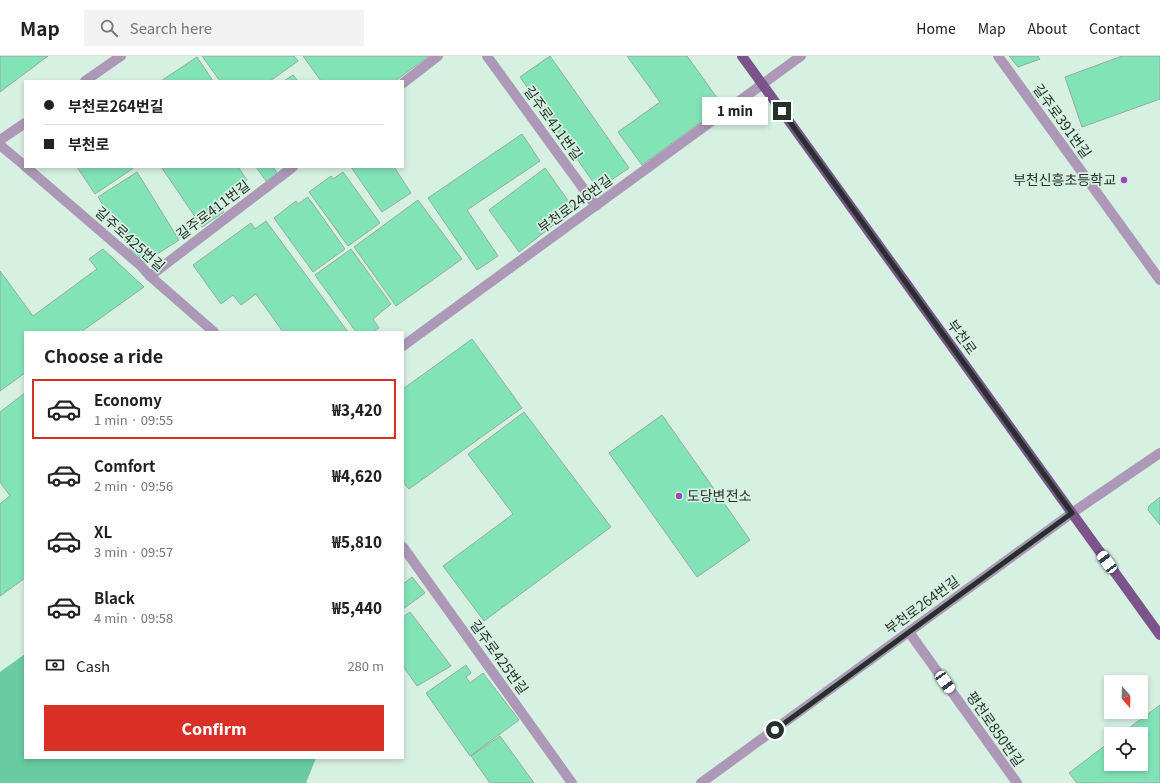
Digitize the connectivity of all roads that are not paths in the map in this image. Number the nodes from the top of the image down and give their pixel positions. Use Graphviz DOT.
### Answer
graph roads {
  1 [pos="120,56"];
  2 [pos="438,56"];
  3 [pos="487,56"];
  4 [pos="742,56"];
  5 [pos="801,56"];
  6 [pos="998,56"];
  7 [pos="86,80"];
  8 [pos="404,82"];
  9 [pos="763,85"];
  10 [pos="24,124"];
  11 [pos="0,140"];
  12 [pos="0,145"];
  13 [pos="24,165"];
  14 [pos="27,168"];
  15 [pos="292,168"];
  16 [pos="596,206"];
  17 [pos="150,276"];
  18 [pos="1160,280"];
  19 [pos="213,331"];
  20 [pos="404,345"];
  21 [pos="1160,453"];
  22 [pos="1072,513"];
  23 [pos="404,548"];
  24 [pos="909,632"];
  25 [pos="1160,635"];
  26 [pos="572,783"];
  27 [pos="702,783"];
  28 [pos="1017,783"];
  1 -- 7 [label="street"];
  2 -- 8 [label="street"];
  3 -- 16 [label="street, 길주로411번길"];
  4 -- 9 [label="main road, 부천로"];
  5 -- 9 [label="street, 부천로246번길"];
  6 -- 18 [label="street, 길주로391번길"];
  9 -- 16 [label="street, 부천로246번길"];
  9 -- 22 [label="main road, 부천로"];
  10 -- 11 [label="street"];
  12 -- 13 [label="street, 길주로425번길"];
  14 -- 17 [label="street, 길주로425번길"];
  15 -- 17 [label="street, 길주로411번길"];
  16 -- 20 [label="street, 부천로246번길"];
  17 -- 19 [label="street, 길주로425번길"];
  21 -- 22 [label="street, 부천로264번길"];
  22 -- 24 [label="street, 부천로264번길"];
  22 -- 25 [label="main road, 부천로"];
  23 -- 26 [label="street, 길주로425번길"];
  24 -- 27 [label="street, 부천로264번길"];
  24 -- 28 [label="street, 평천로850번길"];
}
